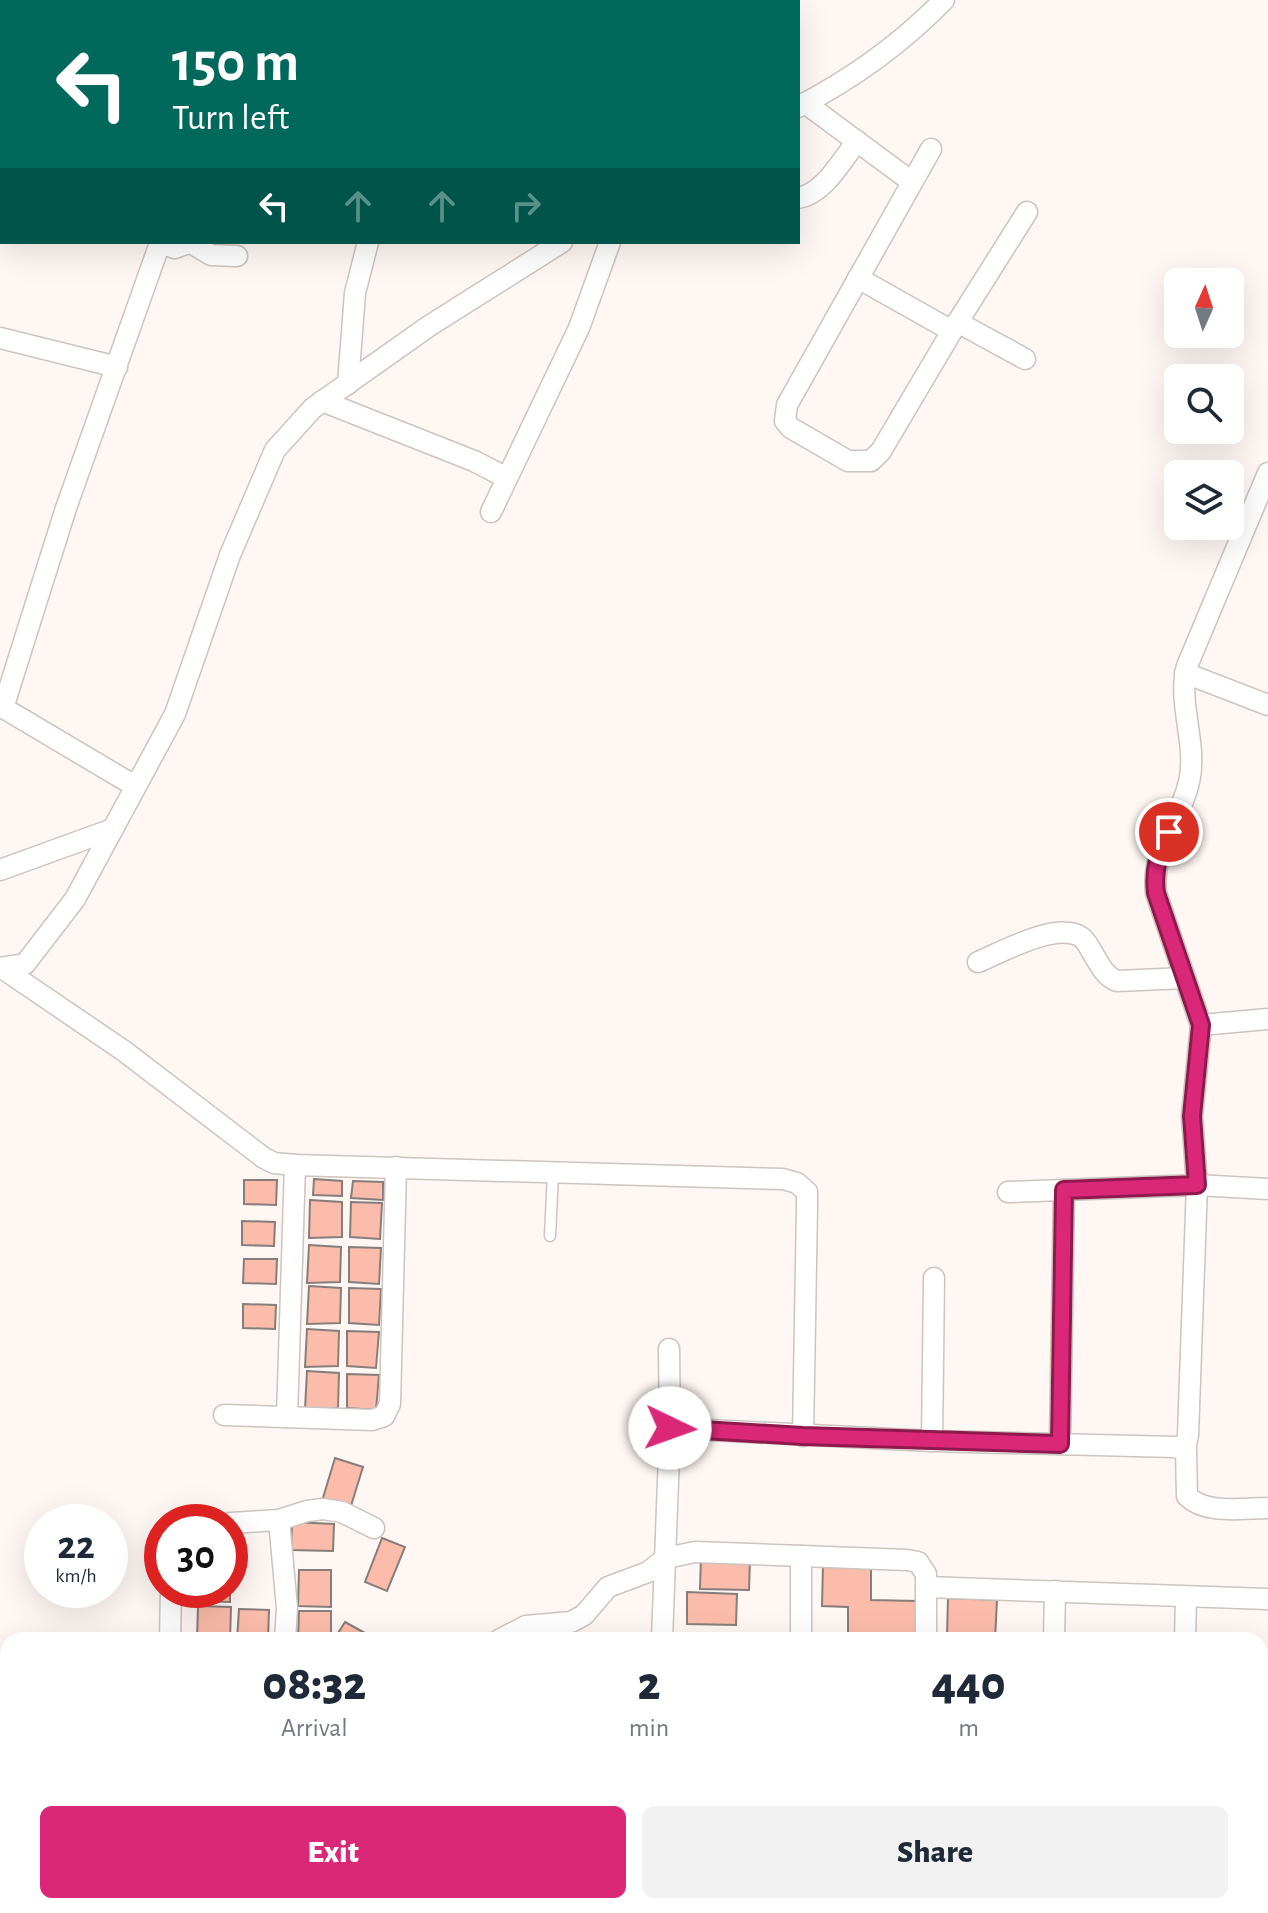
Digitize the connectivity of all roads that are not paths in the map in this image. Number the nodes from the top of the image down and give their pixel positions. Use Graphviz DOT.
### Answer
graph roads {
  1 [pos="944,0"];
  2 [pos="801,105"];
  3 [pos="857,141"];
  4 [pos="931,149"];
  5 [pos="912,182"];
  6 [pos="800,198"];
  7 [pos="1027,212"];
  8 [pos="158,244"];
  9 [pos="164,244"];
  10 [pos="186,244"];
  11 [pos="194,244"];
  12 [pos="367,244"];
  13 [pos="559,244"];
  14 [pos="609,244"];
  15 [pos="237,256"];
  16 [pos="858,278"];
  17 [pos="955,327"];
  18 [pos="0,338"];
  19 [pos="1025,359"];
  20 [pos="117,367"];
  21 [pos="348,384"];
  22 [pos="322,401"];
  23 [pos="1268,473"];
  24 [pos="507,478"];
  25 [pos="491,512"];
  26 [pos="1185,673"];
  27 [pos="1268,705"];
  28 [pos="2,707"];
  29 [pos="135,786"];
  30 [pos="113,829"];
  31 [pos="0,870"];
  32 [pos="978,962"];
  33 [pos="1,968"];
  34 [pos="1185,978"];
  35 [pos="1268,1019"];
  36 [pos="1201,1025"];
  37 [pos="295,1165"];
  38 [pos="396,1167"];
  39 [pos="553,1173"];
  40 [pos="1197,1185"];
  41 [pos="1268,1189"];
  42 [pos="1064,1190"];
  43 [pos="1008,1192"];
  44 [pos="550,1236"];
  45 [pos="934,1278"];
  46 [pos="669,1349"];
  47 [pos="224,1415"];
  48 [pos="287,1417"];
  49 [pos="670,1428"];
  50 [pos="803,1436"];
  51 [pos="932,1441"];
  52 [pos="1060,1444"];
  53 [pos="1185,1450"];
  54 [pos="1268,1508"];
  55 [pos="279,1520"];
  56 [pos="248,1522"];
  57 [pos="374,1528"];
  58 [pos="801,1556"];
  59 [pos="666,1558"];
  60 [pos="926,1587"];
  61 [pos="1055,1591"];
  62 [pos="1186,1598"];
  63 [pos="1268,1599"];
  64 [pos="171,1608"];
  65 [pos="170,1632"];
  66 [pos="286,1632"];
  67 [pos="514,1632"];
  68 [pos="662,1632"];
  69 [pos="801,1632"];
  70 [pos="926,1632"];
  71 [pos="1054,1632"];
  72 [pos="1185,1632"];
  1 -- 2 [label="street"];
  2 -- 3 [label="street"];
  3 -- 5 [label="street"];
  3 -- 6 [label="street"];
  4 -- 5 [label="street"];
  5 -- 16 [label="street"];
  7 -- 17 [label="street"];
  8 -- 20 [label="street"];
  9 -- 10 [label="street"];
  11 -- 15 [label="street"];
  12 -- 21 [label="street"];
  13 -- 21 [label="street"];
  14 -- 24 [label="street"];
  16 -- 17 [label="street"];
  16 -- 17 [label="street"];
  17 -- 19 [label="street"];
  18 -- 20 [label="street"];
  20 -- 28 [label="street"];
  21 -- 22 [label="street"];
  22 -- 24 [label="street"];
  22 -- 29 [label="street"];
  23 -- 26 [label="street"];
  24 -- 25 [label="street"];
  26 -- 27 [label="street"];
  26 -- 34 [label="street"];
  28 -- 29 [label="street"];
  29 -- 30 [label="street"];
  30 -- 31 [label="street"];
  30 -- 33 [label="street"];
  32 -- 34 [label="street"];
  33 -- 37 [label="street"];
  34 -- 36 [label="street"];
  35 -- 36 [label="street"];
  36 -- 40 [label="street"];
  37 -- 38 [label="street"];
  37 -- 48 [label="street"];
  38 -- 39 [label="street"];
  38 -- 48 [label="street"];
  39 -- 44 [label="lane"];
  39 -- 50 [label="street"];
  40 -- 41 [label="street"];
  40 -- 42 [label="street"];
  40 -- 53 [label="street"];
  42 -- 43 [label="street"];
  42 -- 52 [label="street"];
  45 -- 51 [label="street"];
  46 -- 49 [label="street"];
  47 -- 48 [label="street"];
  49 -- 50 [label="street"];
  49 -- 59 [label="street"];
  50 -- 51 [label="street"];
  51 -- 52 [label="street"];
  52 -- 53 [label="street"];
  53 -- 54 [label="street"];
  55 -- 56 [label="street"];
  55 -- 57 [label="street"];
  55 -- 66 [label="street"];
  58 -- 59 [label="street"];
  58 -- 60 [label="street"];
  58 -- 69 [label="street"];
  59 -- 67 [label="street"];
  59 -- 68 [label="street"];
  60 -- 61 [label="street"];
  60 -- 70 [label="street"];
  61 -- 62 [label="street"];
  61 -- 71 [label="street"];
  62 -- 63 [label="street"];
  62 -- 72 [label="street"];
  64 -- 65 [label="street"];
}
